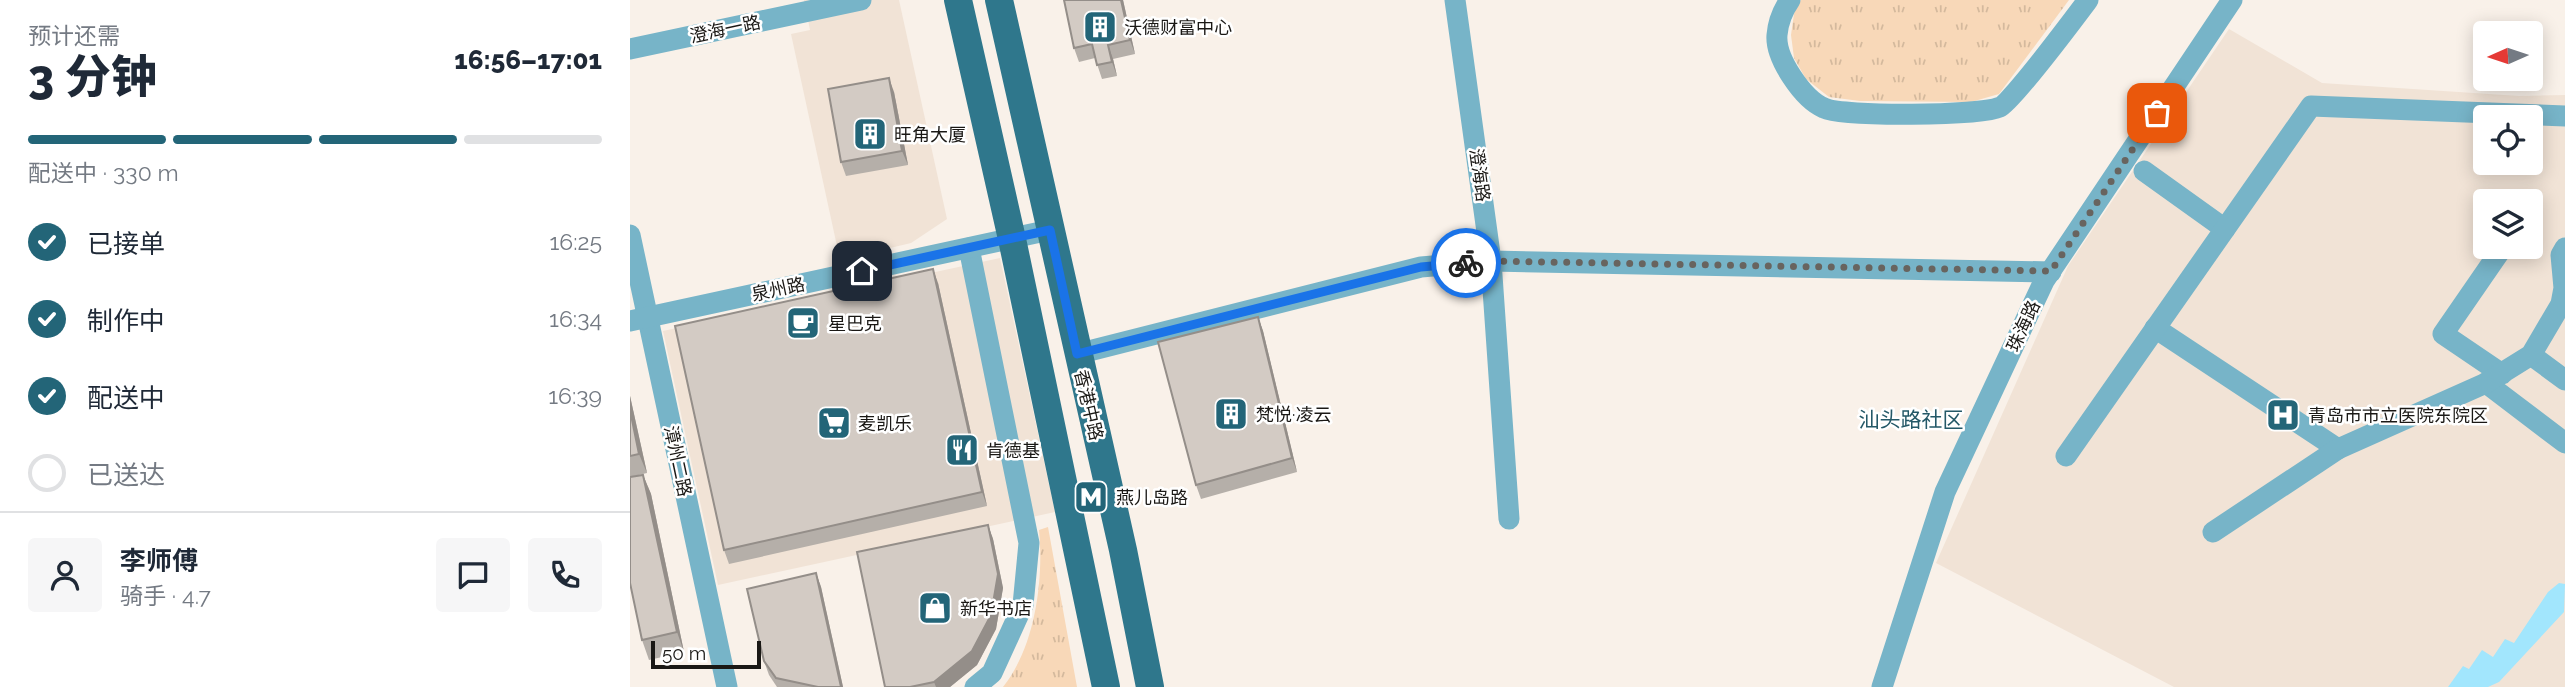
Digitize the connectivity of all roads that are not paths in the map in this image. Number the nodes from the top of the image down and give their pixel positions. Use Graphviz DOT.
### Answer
graph roads {
  1 [pos="861,0"];
  2 [pos="958,0"];
  3 [pos="999,0"];
  4 [pos="1455,0"];
  5 [pos="1790,0"];
  6 [pos="2088,0"];
  7 [pos="2232,0"];
  8 [pos="630,50"];
  9 [pos="2565,116"];
  10 [pos="2144,172"];
  11 [pos="2225,229"];
  12 [pos="1050,230"];
  13 [pos="630,235"];
  14 [pos="1012,239"];
  15 [pos="969,248"];
  16 [pos="2565,248"];
  17 [pos="2495,259"];
  18 [pos="1491,261"];
  19 [pos="2051,271"];
  20 [pos="639,319"];
  21 [pos="2155,328"];
  22 [pos="1077,354"];
  23 [pos="2531,355"];
  24 [pos="2494,379"];
  25 [pos="2565,380"];
  26 [pos="2565,443"];
  27 [pos="2339,449"];
  28 [pos="2066,456"];
  29 [pos="1509,519"];
  30 [pos="2213,532"];
  31 [pos="727,687"];
  32 [pos="975,687"];
  33 [pos="1106,687"];
  34 [pos="1150,687"];
  35 [pos="1882,687"];
  1 -- 8 [label="street, 澄海一路"];
  2 -- 14 [label="main road"];
  3 -- 12 [label="main road, 香港中路"];
  4 -- 18 [label="street, 澄海路"];
  5 -- 6 [label="street"];
  7 -- 19 [label="street, 珠海路"];
  9 -- 11 [label="street"];
  10 -- 11 [label="street"];
  11 -- 21 [label="street"];
  12 -- 14 [label="street, 泉州路"];
  12 -- 22 [label="main road, 香港中路"];
  13 -- 20 [label="street, 漳州二路"];
  14 -- 15 [label="street, 泉州路"];
  14 -- 33 [label="main road"];
  15 -- 20 [label="street, 泉州路"];
  15 -- 32 [label="street"];
  16 -- 23 [label="street"];
  17 -- 24 [label="street"];
  18 -- 19 [label="street"];
  18 -- 22 [label="street"];
  18 -- 29 [label="street, 澄海路"];
  19 -- 35 [label="street, 珠海路"];
  20 -- 31 [label="street, 漳州二路"];
  21 -- 27 [label="street"];
  21 -- 28 [label="street"];
  22 -- 34 [label="main road, 香港中路"];
  23 -- 24 [label="street"];
  23 -- 25 [label="street"];
  24 -- 26 [label="street"];
  24 -- 27 [label="street"];
  27 -- 30 [label="street"];
}
